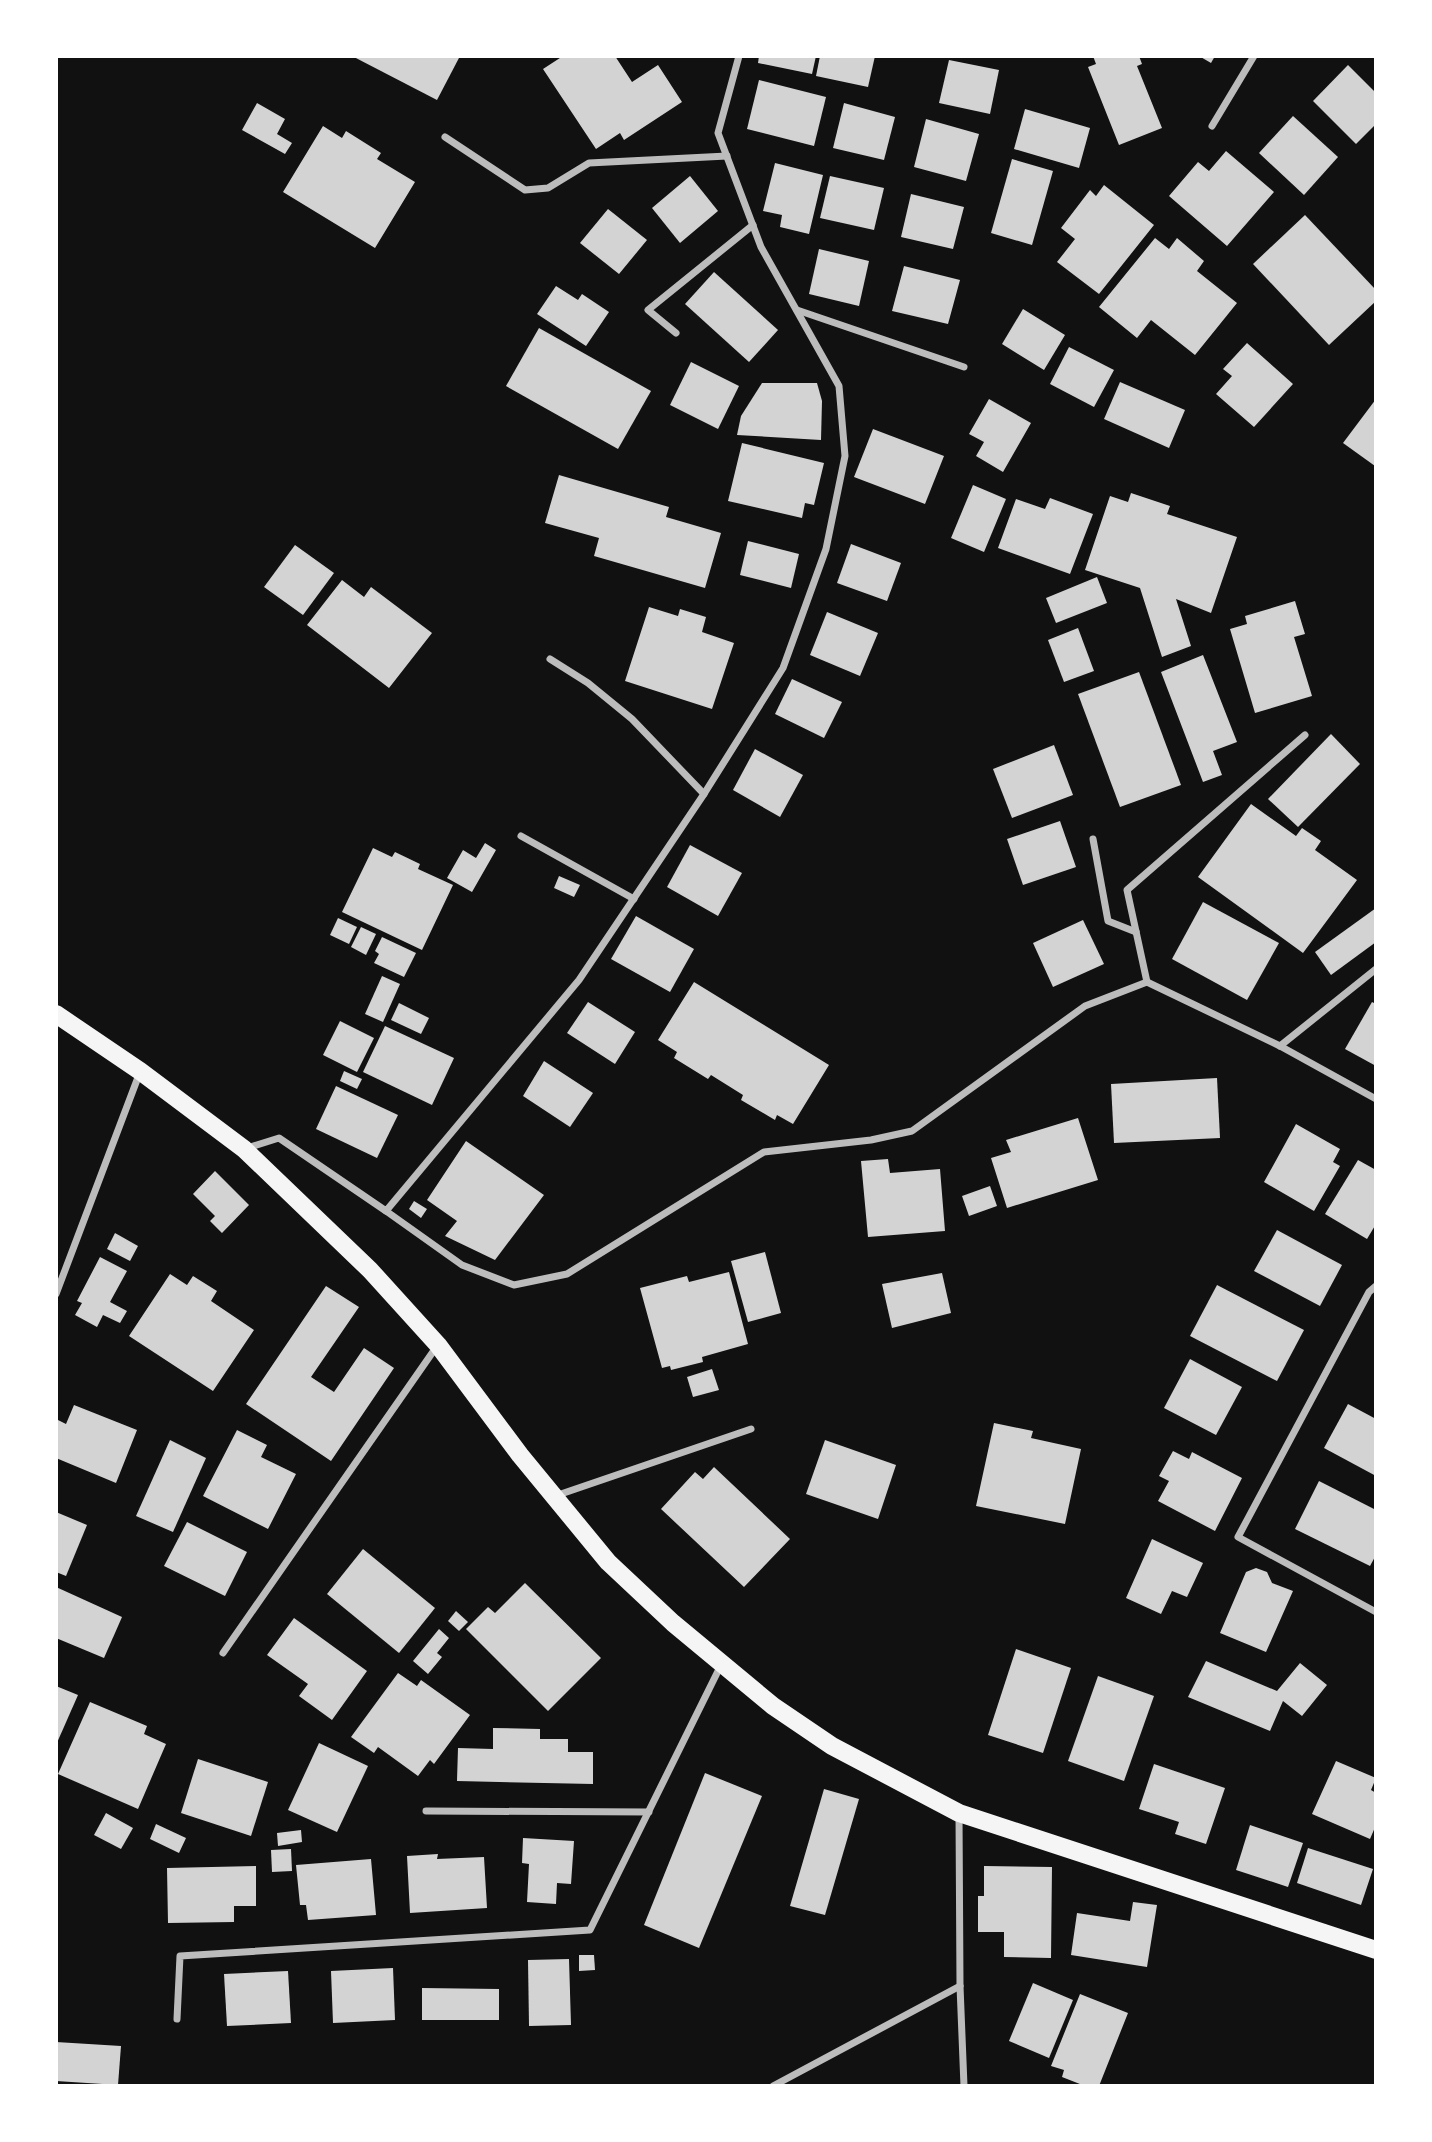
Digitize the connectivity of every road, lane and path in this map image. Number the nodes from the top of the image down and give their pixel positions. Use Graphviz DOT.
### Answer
graph roads {
  1 [pos="739,56"];
  2 [pos="1254,56"];
  3 [pos="1212,126"];
  4 [pos="444,137"];
  5 [pos="727,156"];
  6 [pos="753,225"];
  7 [pos="797,310"];
  8 [pos="676,333"];
  9 [pos="964,367"];
  10 [pos="550,659"];
  11 [pos="1305,735"];
  12 [pos="704,794"];
  13 [pos="521,836"];
  14 [pos="1093,839"];
  15 [pos="634,899"];
  16 [pos="1136,932"];
  17 [pos="1376,969"];
  18 [pos="1147,982"];
  19 [pos="56,1014"];
  20 [pos="1280,1046"];
  21 [pos="140,1072"];
  22 [pos="1376,1099"];
  23 [pos="244,1149"];
  24 [pos="386,1211"];
  25 [pos="1376,1286"];
  26 [pos="56,1294"];
  27 [pos="438,1345"];
  28 [pos="751,1429"];
  29 [pos="554,1497"];
  30 [pos="1376,1612"];
  31 [pos="223,1653"];
  32 [pos="721,1664"];
  33 [pos="426,1811"];
  34 [pos="649,1812"];
  35 [pos="959,1813"];
  36 [pos="1376,1950"];
  37 [pos="960,1986"];
  38 [pos="177,2019"];
  39 [pos="773,2086"];
  40 [pos="964,2086"];
  1 -- 5 [label="street"];
  2 -- 3 [label="street"];
  4 -- 5 [label="street"];
  5 -- 6 [label="street"];
  6 -- 7 [label="street"];
  6 -- 8 [label="street"];
  7 -- 9 [label="street"];
  7 -- 12 [label="street"];
  10 -- 12 [label="street"];
  11 -- 16 [label="street"];
  12 -- 15 [label="street"];
  13 -- 15 [label="street"];
  14 -- 16 [label="street"];
  15 -- 24 [label="street"];
  16 -- 18 [label="street"];
  17 -- 20 [label="street"];
  18 -- 20 [label="street"];
  18 -- 24 [label="street"];
  19 -- 21 [label="main road"];
  20 -- 22 [label="street"];
  21 -- 23 [label="main road"];
  21 -- 26 [label="street"];
  23 -- 24 [label="street"];
  23 -- 27 [label="main road"];
  25 -- 30 [label="street"];
  27 -- 29 [label="main road"];
  27 -- 31 [label="street"];
  28 -- 29 [label="street"];
  29 -- 32 [label="main road"];
  32 -- 34 [label="street"];
  32 -- 35 [label="main road"];
  33 -- 34 [label="street"];
  34 -- 38 [label="street"];
  35 -- 36 [label="main road"];
  35 -- 37 [label="street"];
  37 -- 39 [label="street"];
  37 -- 40 [label="street"];
}
